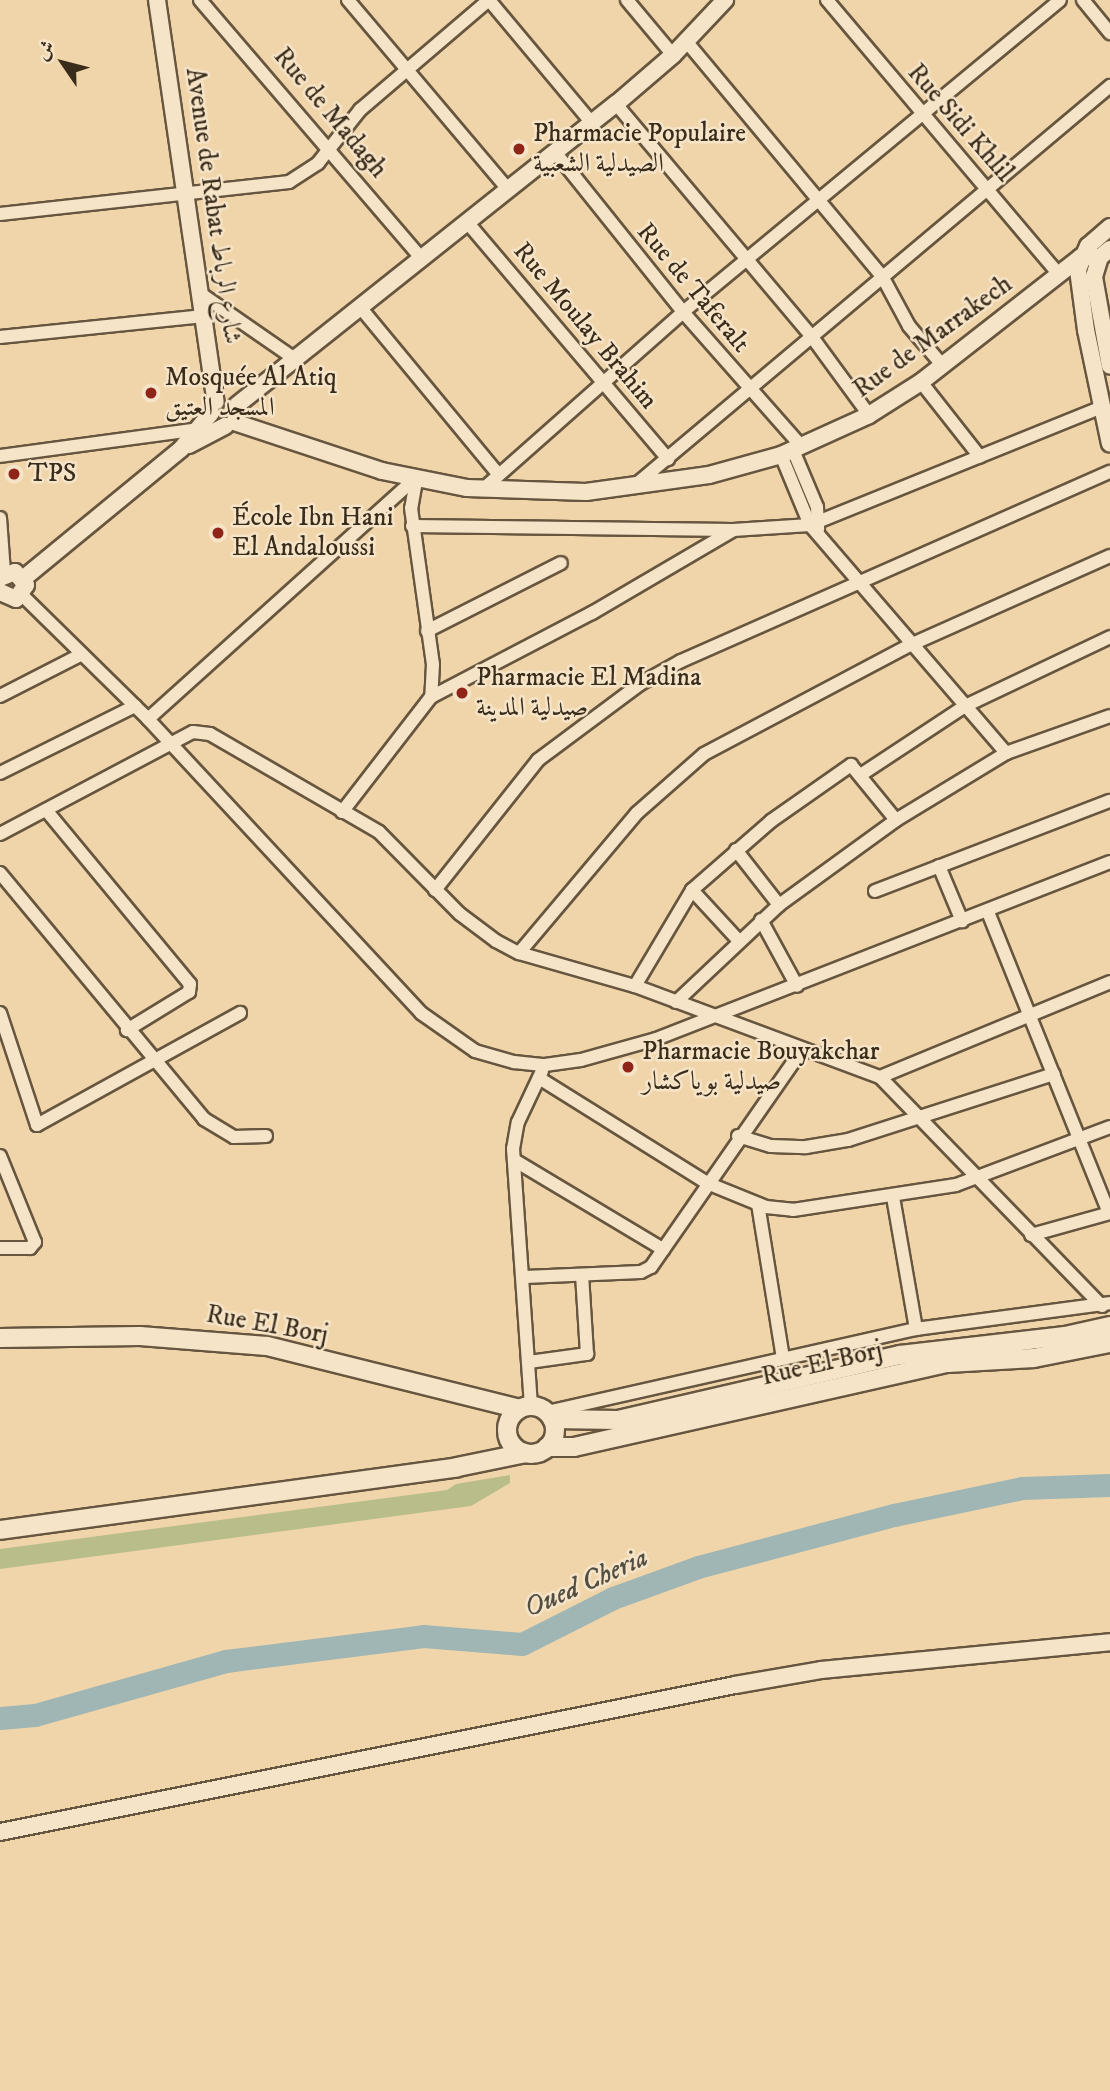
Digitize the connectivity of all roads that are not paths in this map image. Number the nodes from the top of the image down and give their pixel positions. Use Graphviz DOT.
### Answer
graph roads {
  1 [pos="157,0"];
  2 [pos="165,0"];
  3 [pos="200,0"];
  4 [pos="348,0"];
  5 [pos="489,0"];
  6 [pos="627,0"];
  7 [pos="725,0"];
  8 [pos="827,0"];
  9 [pos="1060,0"];
  10 [pos="1083,0"];
  11 [pos="162,17"];
  12 [pos="1110,33"];
  13 [pos="686,41"];
  14 [pos="673,55"];
  15 [pos="407,69"];
  16 [pos="1110,86"];
  17 [pos="616,104"];
  18 [pos="921,116"];
  19 [pos="592,123"];
  20 [pos="329,148"];
  21 [pos="555,152"];
  22 [pos="508,190"];
  23 [pos="989,191"];
  24 [pos="187,193"];
  25 [pos="819,202"];
  26 [pos="0,214"];
  27 [pos="467,222"];
  28 [pos="1110,226"];
  29 [pos="1105,253"];
  30 [pos="1081,257"];
  31 [pos="422,258"];
  32 [pos="749,262"];
  33 [pos="1059,275"];
  34 [pos="882,276"];
  35 [pos="201,294"];
  36 [pos="360,307"];
  37 [pos="683,312"];
  38 [pos="204,316"];
  39 [pos="0,337"];
  40 [pos="812,337"];
  41 [pos="295,359"];
  42 [pos="943,366"];
  43 [pos="1110,366"];
  44 [pos="921,382"];
  45 [pos="603,383"];
  46 [pos="749,390"];
  47 [pos="237,405"];
  48 [pos="214,408"];
  49 [pos="1100,408"];
  50 [pos="870,415"];
  51 [pos="229,424"];
  52 [pos="198,429"];
  53 [pos="1110,444"];
  54 [pos="181,449"];
  55 [pos="792,451"];
  56 [pos="0,456"];
  57 [pos="980,457"];
  58 [pos="668,459"];
  59 [pos="1110,472"];
  60 [pos="498,474"];
  61 [pos="414,480"];
  62 [pos="634,486"];
  63 [pos="482,490"];
  64 [pos="0,518"];
  65 [pos="412,526"];
  66 [pos="816,527"];
  67 [pos="733,530"];
  68 [pos="1110,556"];
  69 [pos="561,563"];
  70 [pos="2,576"];
  71 [pos="24,578"];
  72 [pos="858,582"];
  73 [pos="7,597"];
  74 [pos="427,631"];
  75 [pos="1110,637"];
  76 [pos="910,645"];
  77 [pos="82,654"];
  78 [pos="0,696"];
  79 [pos="430,696"];
  80 [pos="135,706"];
  81 [pos="965,706"];
  82 [pos="1110,716"];
  83 [pos="148,719"];
  84 [pos="169,744"];
  85 [pos="1006,753"];
  86 [pos="0,773"];
  87 [pos="862,774"];
  88 [pos="1110,800"];
  89 [pos="46,810"];
  90 [pos="342,812"];
  91 [pos="896,820"];
  92 [pos="0,834"];
  93 [pos="736,850"];
  94 [pos="1110,862"];
  95 [pos="939,866"];
  96 [pos="0,873"];
  97 [pos="435,890"];
  98 [pos="692,890"];
  99 [pos="875,891"];
  100 [pos="779,905"];
  101 [pos="988,912"];
  102 [pos="761,920"];
  103 [pos="962,921"];
  104 [pos="738,941"];
  105 [pos="519,953"];
  106 [pos="1110,982"];
  107 [pos="635,986"];
  108 [pos="797,986"];
  109 [pos="676,1002"];
  110 [pos="0,1013"];
  111 [pos="240,1013"];
  112 [pos="1030,1014"];
  113 [pos="717,1017"];
  114 [pos="127,1030"];
  115 [pos="801,1051"];
  116 [pos="153,1062"];
  117 [pos="545,1065"];
  118 [pos="1054,1074"];
  119 [pos="880,1077"];
  120 [pos="539,1078"];
  121 [pos="921,1119"];
  122 [pos="1110,1127"];
  123 [pos="266,1136"];
  124 [pos="738,1136"];
  125 [pos="1078,1139"];
  126 [pos="0,1156"];
  127 [pos="514,1160"];
  128 [pos="976,1178"];
  129 [pos="707,1183"];
  130 [pos="893,1197"];
  131 [pos="758,1204"];
  132 [pos="1109,1213"];
  133 [pos="1031,1235"];
  134 [pos="0,1248"];
  135 [pos="663,1249"];
  136 [pos="582,1275"];
  137 [pos="525,1278"];
  138 [pos="1106,1305"];
  139 [pos="1110,1326"];
  140 [pos="916,1329"];
  141 [pos="0,1338"];
  142 [pos="1110,1343"];
  143 [pos="783,1358"];
  144 [pos="529,1362"];
  145 [pos="537,1411"];
  146 [pos="547,1447"];
  147 [pos="525,1453"];
  148 [pos="0,1530"];
  149 [pos="1110,1642"];
  150 [pos="0,1832"];
  1 -- 11 [label="street, Avenue de Rabat شارع الرباط"];
  2 -- 11 [label="street, Avenue de Rabat شارع الرباط"];
  3 -- 20 [label="street, Rue de Madagh"];
  4 -- 15 [label="street"];
  5 -- 15 [label="street"];
  5 -- 19 [label="street"];
  6 -- 14 [label="street"];
  7 -- 13 [label="street"];
  8 -- 18 [label="street, Rue Sidi Khlil"];
  9 -- 18 [label="street"];
  10 -- 12 [label="street"];
  11 -- 24 [label="street, Avenue de Rabat شارع الرباط"];
  13 -- 14 [label="street"];
  13 -- 25 [label="street"];
  14 -- 17 [label="street"];
  15 -- 20 [label="street"];
  15 -- 22 [label="street"];
  16 -- 23 [label="street"];
  17 -- 19 [label="street"];
  17 -- 32 [label="street"];
  18 -- 23 [label="street, Rue Sidi Khlil"];
  18 -- 25 [label="street"];
  19 -- 21 [label="street"];
  20 -- 24 [label="street"];
  20 -- 31 [label="street, Rue de Madagh"];
  21 -- 22 [label="street"];
  21 -- 37 [label="street, Rue de Taferalt"];
  22 -- 27 [label="street"];
  23 -- 33 [label="street, Rue Sidi Khlil"];
  23 -- 34 [label="street"];
  24 -- 26 [label="street"];
  24 -- 35 [label="street, Avenue de Rabat شارع الرباط"];
  25 -- 32 [label="street"];
  25 -- 34 [label="street"];
  27 -- 31 [label="street"];
  27 -- 45 [label="street, Rue Moulay Brahim"];
  28 -- 30 [label="street, Rue de Marrakech"];
  29 -- 30 [label="street"];
  29 -- 43 [label="street"];
  30 -- 33 [label="street, Rue de Marrakech"];
  30 -- 49 [label="street"];
  31 -- 36 [label="street"];
  32 -- 37 [label="street"];
  32 -- 40 [label="street"];
  33 -- 42 [label="street, Rue de Marrakech"];
  34 -- 40 [label="street"];
  34 -- 42 [label="street"];
  35 -- 38 [label="street, Avenue de Rabat شارع الرباط"];
  35 -- 41 [label="street"];
  36 -- 41 [label="street"];
  36 -- 60 [label="street"];
  37 -- 45 [label="street"];
  37 -- 46 [label="street, Rue de Taferalt"];
  38 -- 39 [label="street"];
  38 -- 48 [label="street, Avenue de Rabat شارع الرباط"];
  40 -- 46 [label="street"];
  40 -- 50 [label="street"];
  41 -- 47 [label="street"];
  42 -- 44 [label="street, Rue de Marrakech"];
  44 -- 50 [label="street, Rue de Marrakech"];
  44 -- 57 [label="street"];
  45 -- 58 [label="street, Rue Moulay Brahim"];
  45 -- 60 [label="street"];
  46 -- 55 [label="street, Rue de Taferalt"];
  46 -- 58 [label="street"];
  47 -- 48 [label="street"];
  47 -- 51 [label="street"];
  48 -- 51 [label="street"];
  48 -- 52 [label="street"];
  49 -- 53 [label="street"];
  49 -- 57 [label="street"];
  50 -- 55 [label="street, Rue de Marrakech"];
  51 -- 54 [label="street"];
  51 -- 61 [label="street, Rue de Marrakech"];
  52 -- 54 [label="street"];
  52 -- 56 [label="street"];
  54 -- 71 [label="street"];
  55 -- 62 [label="street, Rue de Marrakech"];
  55 -- 66 [label="street"];
  57 -- 66 [label="street"];
  58 -- 62 [label="street"];
  59 -- 72 [label="street"];
  60 -- 63 [label="street"];
  61 -- 63 [label="street, Rue de Marrakech"];
  61 -- 65 [label="street"];
  61 -- 83 [label="street"];
  62 -- 63 [label="street, Rue de Marrakech"];
  64 -- 70 [label="street"];
  65 -- 67 [label="street"];
  65 -- 74 [label="street"];
  66 -- 67 [label="street"];
  66 -- 72 [label="street"];
  67 -- 79 [label="street"];
  68 -- 76 [label="street"];
  69 -- 74 [label="street"];
  70 -- 71 [label="street"];
  71 -- 73 [label="street"];
  72 -- 76 [label="street"];
  72 -- 97 [label="street"];
  73 -- 77 [label="street"];
  74 -- 79 [label="street"];
  75 -- 81 [label="street"];
  76 -- 81 [label="street"];
  76 -- 105 [label="street"];
  77 -- 78 [label="street"];
  77 -- 80 [label="street"];
  79 -- 90 [label="street"];
  80 -- 83 [label="street"];
  80 -- 86 [label="street"];
  81 -- 85 [label="street"];
  81 -- 87 [label="street"];
  82 -- 85 [label="street"];
  83 -- 84 [label="street"];
  84 -- 89 [label="street"];
  84 -- 90 [label="street"];
  84 -- 117 [label="street"];
  85 -- 91 [label="street"];
  87 -- 91 [label="street"];
  87 -- 93 [label="street"];
  88 -- 95 [label="street"];
  89 -- 92 [label="street"];
  89 -- 114 [label="street"];
  90 -- 97 [label="street"];
  91 -- 100 [label="street"];
  93 -- 98 [label="street"];
  93 -- 100 [label="street"];
  94 -- 101 [label="street"];
  95 -- 99 [label="street"];
  95 -- 103 [label="street"];
  96 -- 114 [label="street"];
  97 -- 105 [label="street"];
  98 -- 104 [label="street"];
  98 -- 107 [label="street"];
  100 -- 102 [label="street"];
  101 -- 103 [label="street"];
  101 -- 112 [label="street"];
  102 -- 104 [label="street"];
  102 -- 108 [label="street"];
  103 -- 108 [label="street"];
  104 -- 109 [label="street"];
  105 -- 107 [label="street"];
  106 -- 112 [label="street"];
  107 -- 109 [label="street"];
  108 -- 113 [label="street"];
  109 -- 113 [label="street"];
  110 -- 116 [label="street"];
  111 -- 116 [label="street"];
  112 -- 118 [label="street"];
  112 -- 119 [label="street"];
  113 -- 115 [label="street"];
  113 -- 117 [label="street"];
  114 -- 116 [label="street"];
  115 -- 119 [label="street"];
  115 -- 124 [label="street"];
  116 -- 123 [label="street"];
  117 -- 120 [label="street"];
  118 -- 121 [label="street"];
  118 -- 125 [label="street"];
  119 -- 121 [label="street"];
  120 -- 127 [label="street"];
  120 -- 129 [label="street"];
  121 -- 124 [label="street"];
  121 -- 128 [label="street"];
  122 -- 125 [label="street"];
  124 -- 129 [label="street"];
  125 -- 128 [label="street"];
  125 -- 132 [label="street"];
  126 -- 134 [label="street"];
  127 -- 135 [label="street"];
  127 -- 137 [label="street"];
  128 -- 130 [label="street"];
  128 -- 133 [label="street"];
  129 -- 131 [label="street"];
  129 -- 135 [label="street"];
  130 -- 131 [label="street"];
  130 -- 140 [label="street"];
  131 -- 143 [label="street"];
  132 -- 133 [label="street"];
  133 -- 138 [label="street"];
  135 -- 136 [label="street"];
  136 -- 137 [label="street"];
  136 -- 144 [label="street"];
  137 -- 144 [label="street"];
  138 -- 140 [label="street"];
  139 -- 145 [label="main road, Rue El Borj"];
  140 -- 143 [label="street"];
  141 -- 145 [label="main road, Rue El Borj"];
  142 -- 146 [label="main road, Rue El Borj"];
  143 -- 145 [label="street"];
  144 -- 145 [label="street"];
  145 -- 146 [label="main road"];
  145 -- 147 [label="main road"];
  146 -- 147 [label="main road"];
  147 -- 148 [label="main road"];
  149 -- 150 [label="street"];
}
